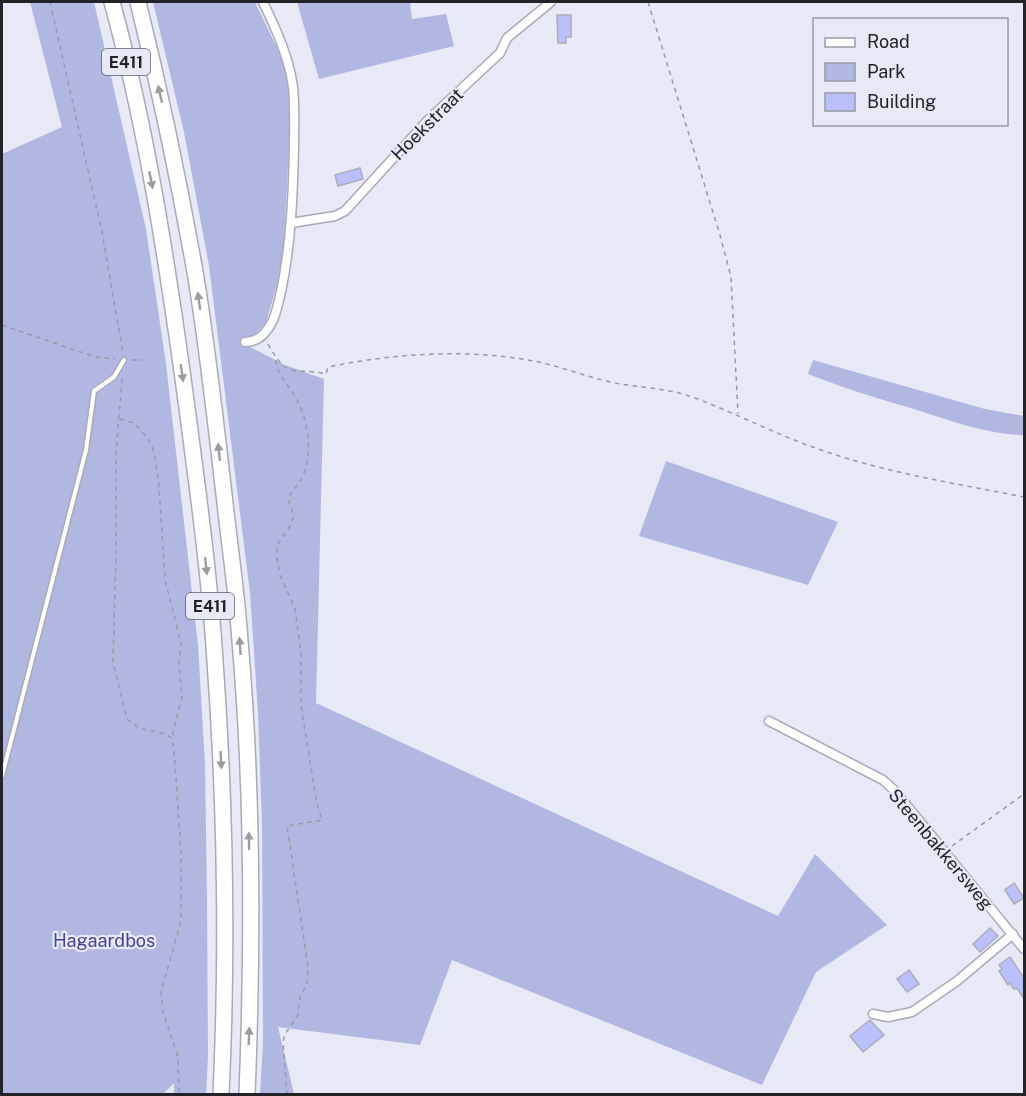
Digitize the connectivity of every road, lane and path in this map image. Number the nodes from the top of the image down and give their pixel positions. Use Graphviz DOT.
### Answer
graph roads {
  1 [pos="50,2"];
  2 [pos="112,2"];
  3 [pos="138,2"];
  4 [pos="263,2"];
  5 [pos="551,2"];
  6 [pos="648,2"];
  7 [pos="291,223"];
  8 [pos="2,325"];
  9 [pos="263,336"];
  10 [pos="244,342"];
  11 [pos="124,360"];
  12 [pos="143,360"];
  13 [pos="276,360"];
  14 [pos="738,416"];
  15 [pos="118,418"];
  16 [pos="1024,497"];
  17 [pos="769,721"];
  18 [pos="172,738"];
  19 [pos="2,776"];
  20 [pos="1024,794"];
  21 [pos="944,852"];
  22 [pos="1013,934"];
  23 [pos="1024,949"];
  24 [pos="873,1014"];
  25 [pos="179,1095"];
  26 [pos="221,1095"];
  27 [pos="247,1095"];
  28 [pos="287,1095"];
  1 -- 11 [label="path"];
  2 -- 26 [label="highway, E411, one-way"];
  27 -- 3 [label="highway, E411, one-way"];
  4 -- 7 [label="street"];
  5 -- 7 [label="street, Hoekstraat"];
  6 -- 14 [label="path"];
  7 -- 9 [label="street"];
  8 -- 11 [label="path"];
  9 -- 10 [label="street"];
  9 -- 13 [label="path"];
  11 -- 12 [label="path"];
  11 -- 15 [label="path"];
  11 -- 19 [label="lane"];
  13 -- 14 [label="path"];
  13 -- 28 [label="path"];
  14 -- 16 [label="path"];
  15 -- 18 [label="path"];
  15 -- 18 [label="path"];
  17 -- 21 [label="street, Steenbakkersweg"];
  18 -- 25 [label="path"];
  20 -- 21 [label="path"];
  21 -- 22 [label="street, Steenbakkersweg"];
  22 -- 23 [label="street, Steenbakkersweg"];
  22 -- 24 [label="street"];
}
